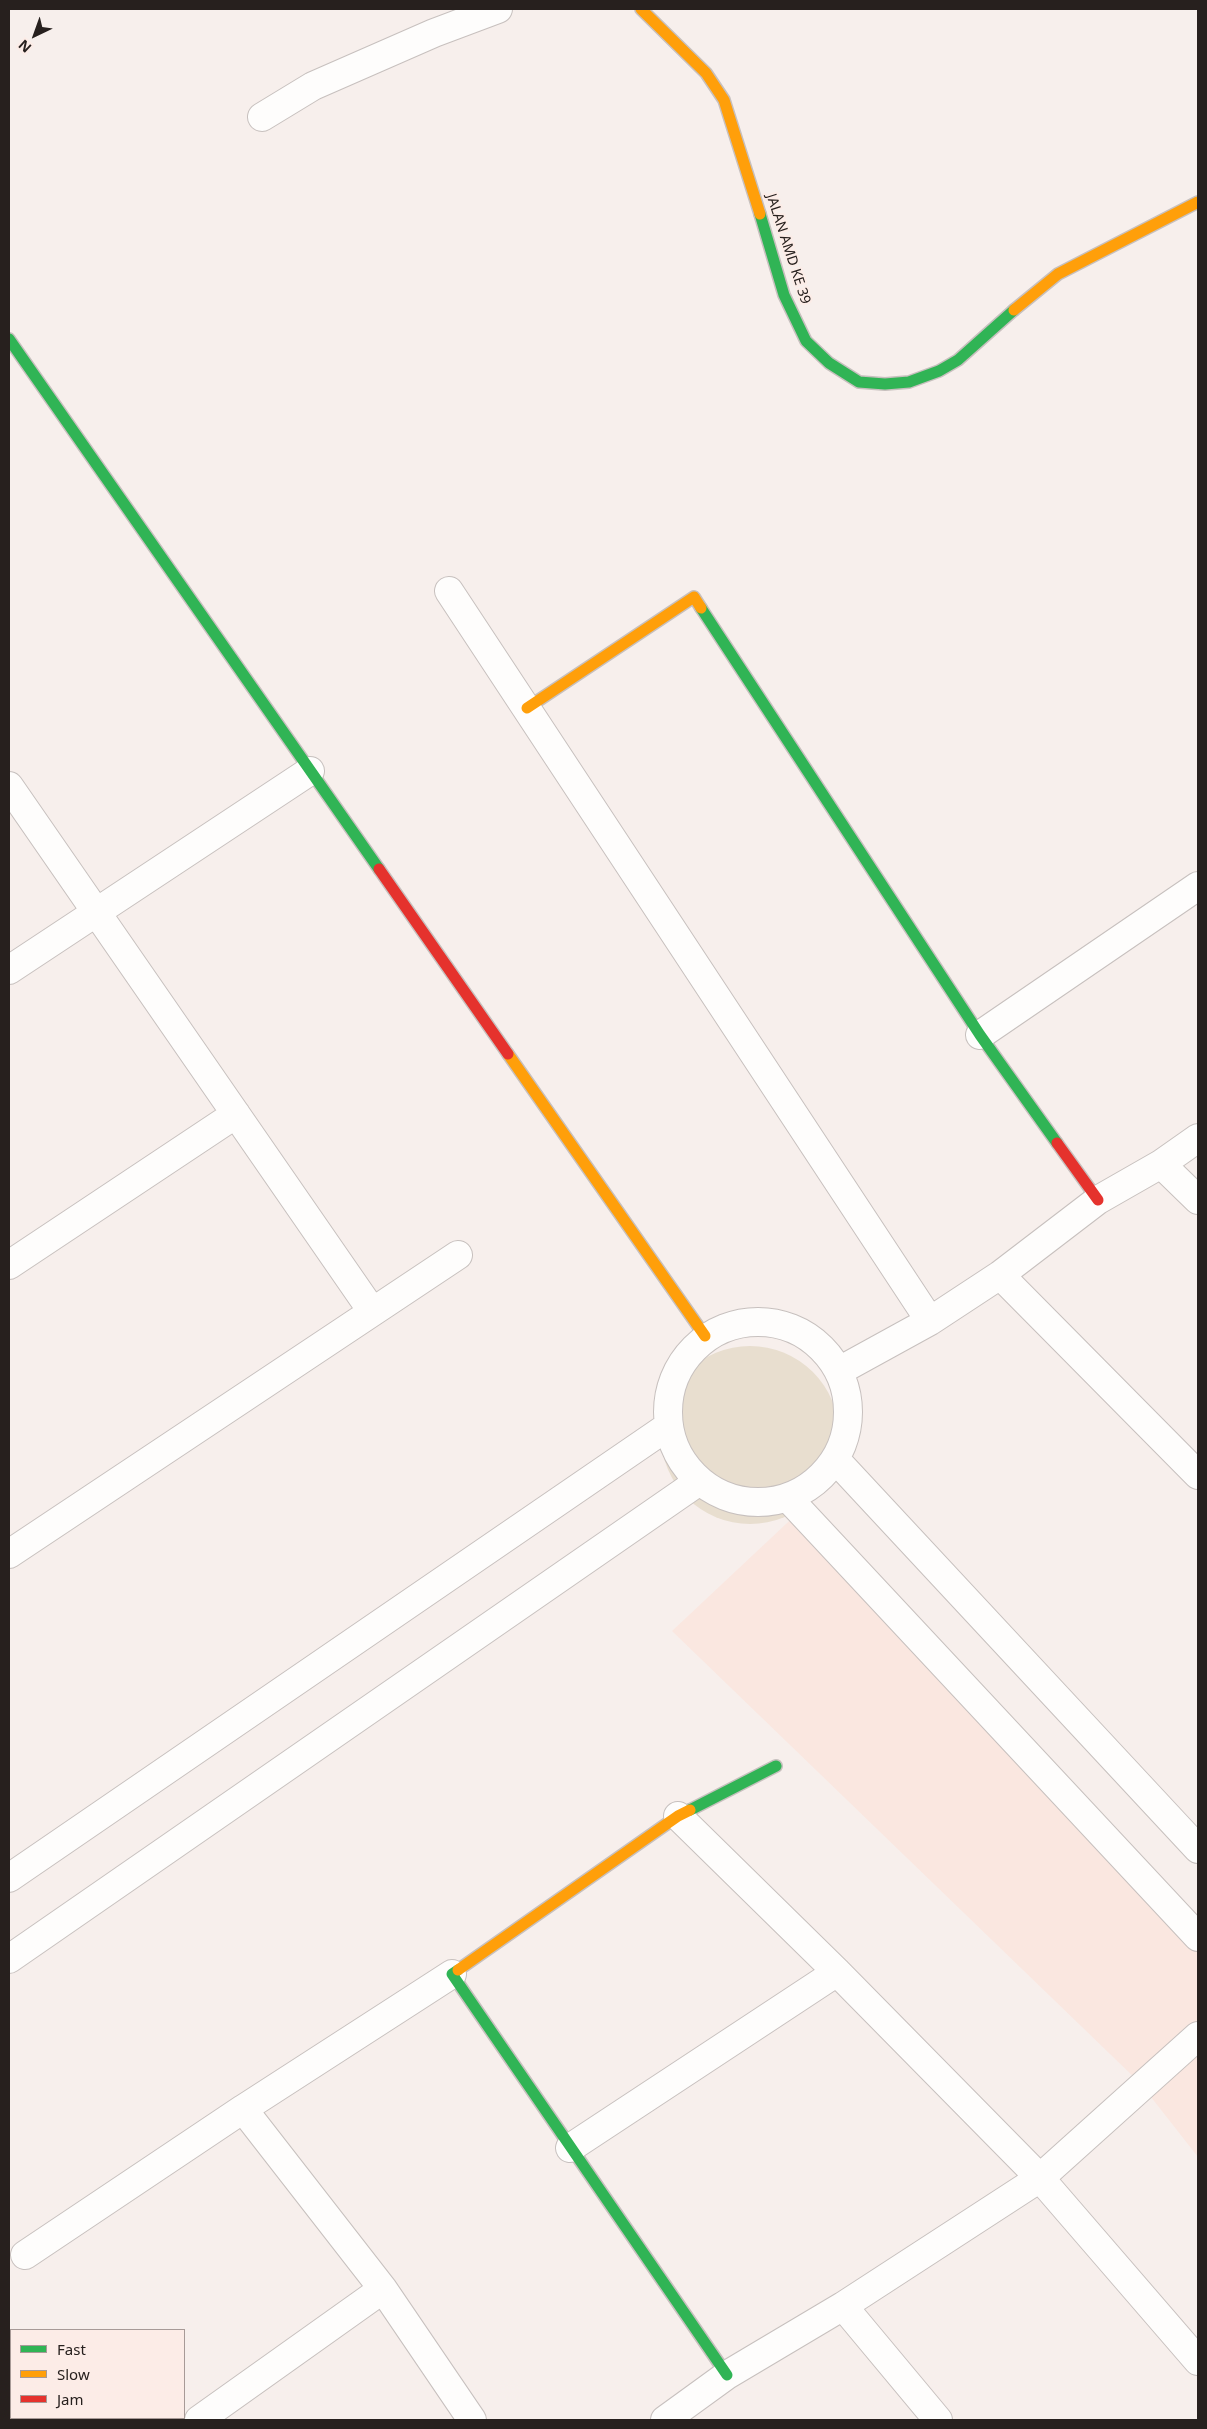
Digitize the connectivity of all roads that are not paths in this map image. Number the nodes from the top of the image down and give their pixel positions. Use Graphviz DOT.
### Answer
graph roads {
  1 [pos="498,9"];
  2 [pos="641,9"];
  3 [pos="262,117"];
  4 [pos="1198,202"];
  5 [pos="9,339"];
  6 [pos="449,591"];
  7 [pos="527,708"];
  8 [pos="310,771"];
  9 [pos="9,786"];
  10 [pos="1198,886"];
  11 [pos="96,913"];
  12 [pos="9,970"];
  13 [pos="980,1035"];
  14 [pos="236,1114"];
  15 [pos="1198,1138"];
  16 [pos="1161,1164"];
  17 [pos="1098,1200"];
  18 [pos="1198,1200"];
  19 [pos="458,1255"];
  20 [pos="9,1265"];
  21 [pos="1000,1275"];
  22 [pos="372,1311"];
  23 [pos="930,1321"];
  24 [pos="705,1336"];
  25 [pos="839,1371"];
  26 [pos="666,1427"];
  27 [pos="836,1460"];
  28 [pos="1198,1475"];
  29 [pos="698,1482"];
  30 [pos="789,1499"];
  31 [pos="9,1554"];
  32 [pos="776,1766"];
  33 [pos="678,1816"];
  34 [pos="1198,1849"];
  35 [pos="9,1878"];
  36 [pos="1198,1937"];
  37 [pos="9,1959"];
  38 [pos="837,1972"];
  39 [pos="452,1974"];
  40 [pos="1198,2036"];
  41 [pos="244,2109"];
  42 [pos="570,2148"];
  43 [pos="1040,2178"];
  44 [pos="25,2255"];
  45 [pos="383,2289"];
  46 [pos="843,2306"];
  47 [pos="1198,2361"];
  48 [pos="728,2374"];
  49 [pos="200,2420"];
  50 [pos="472,2420"];
  51 [pos="665,2420"];
  52 [pos="938,2420"];
  1 -- 3 [label="street"];
  2 -- 4 [label="street, JALAN AMD KE 39"];
  5 -- 8 [label="street"];
  6 -- 7 [label="street"];
  7 -- 13 [label="street"];
  7 -- 23 [label="street"];
  8 -- 11 [label="street"];
  8 -- 24 [label="street"];
  9 -- 11 [label="street"];
  10 -- 13 [label="street"];
  11 -- 12 [label="street"];
  11 -- 14 [label="street"];
  13 -- 17 [label="street"];
  14 -- 20 [label="street"];
  14 -- 22 [label="street"];
  15 -- 16 [label="street"];
  16 -- 17 [label="street"];
  16 -- 18 [label="street"];
  17 -- 21 [label="street"];
  19 -- 22 [label="street"];
  21 -- 23 [label="street"];
  21 -- 28 [label="street"];
  22 -- 31 [label="street"];
  23 -- 25 [label="street"];
  24 -- 25 [label="street"];
  24 -- 26 [label="street"];
  25 -- 27 [label="street"];
  26 -- 29 [label="street"];
  26 -- 35 [label="street"];
  27 -- 30 [label="street"];
  27 -- 34 [label="street"];
  29 -- 30 [label="street"];
  29 -- 37 [label="street"];
  30 -- 36 [label="street"];
  32 -- 33 [label="street"];
  33 -- 38 [label="street"];
  33 -- 39 [label="street"];
  38 -- 42 [label="street"];
  38 -- 43 [label="street"];
  39 -- 41 [label="street"];
  39 -- 42 [label="street"];
  40 -- 43 [label="street"];
  41 -- 44 [label="street"];
  41 -- 45 [label="street"];
  42 -- 48 [label="street"];
  43 -- 46 [label="street"];
  43 -- 47 [label="street"];
  45 -- 49 [label="street"];
  45 -- 50 [label="street"];
  46 -- 48 [label="street"];
  46 -- 52 [label="street"];
  48 -- 51 [label="street"];
}
